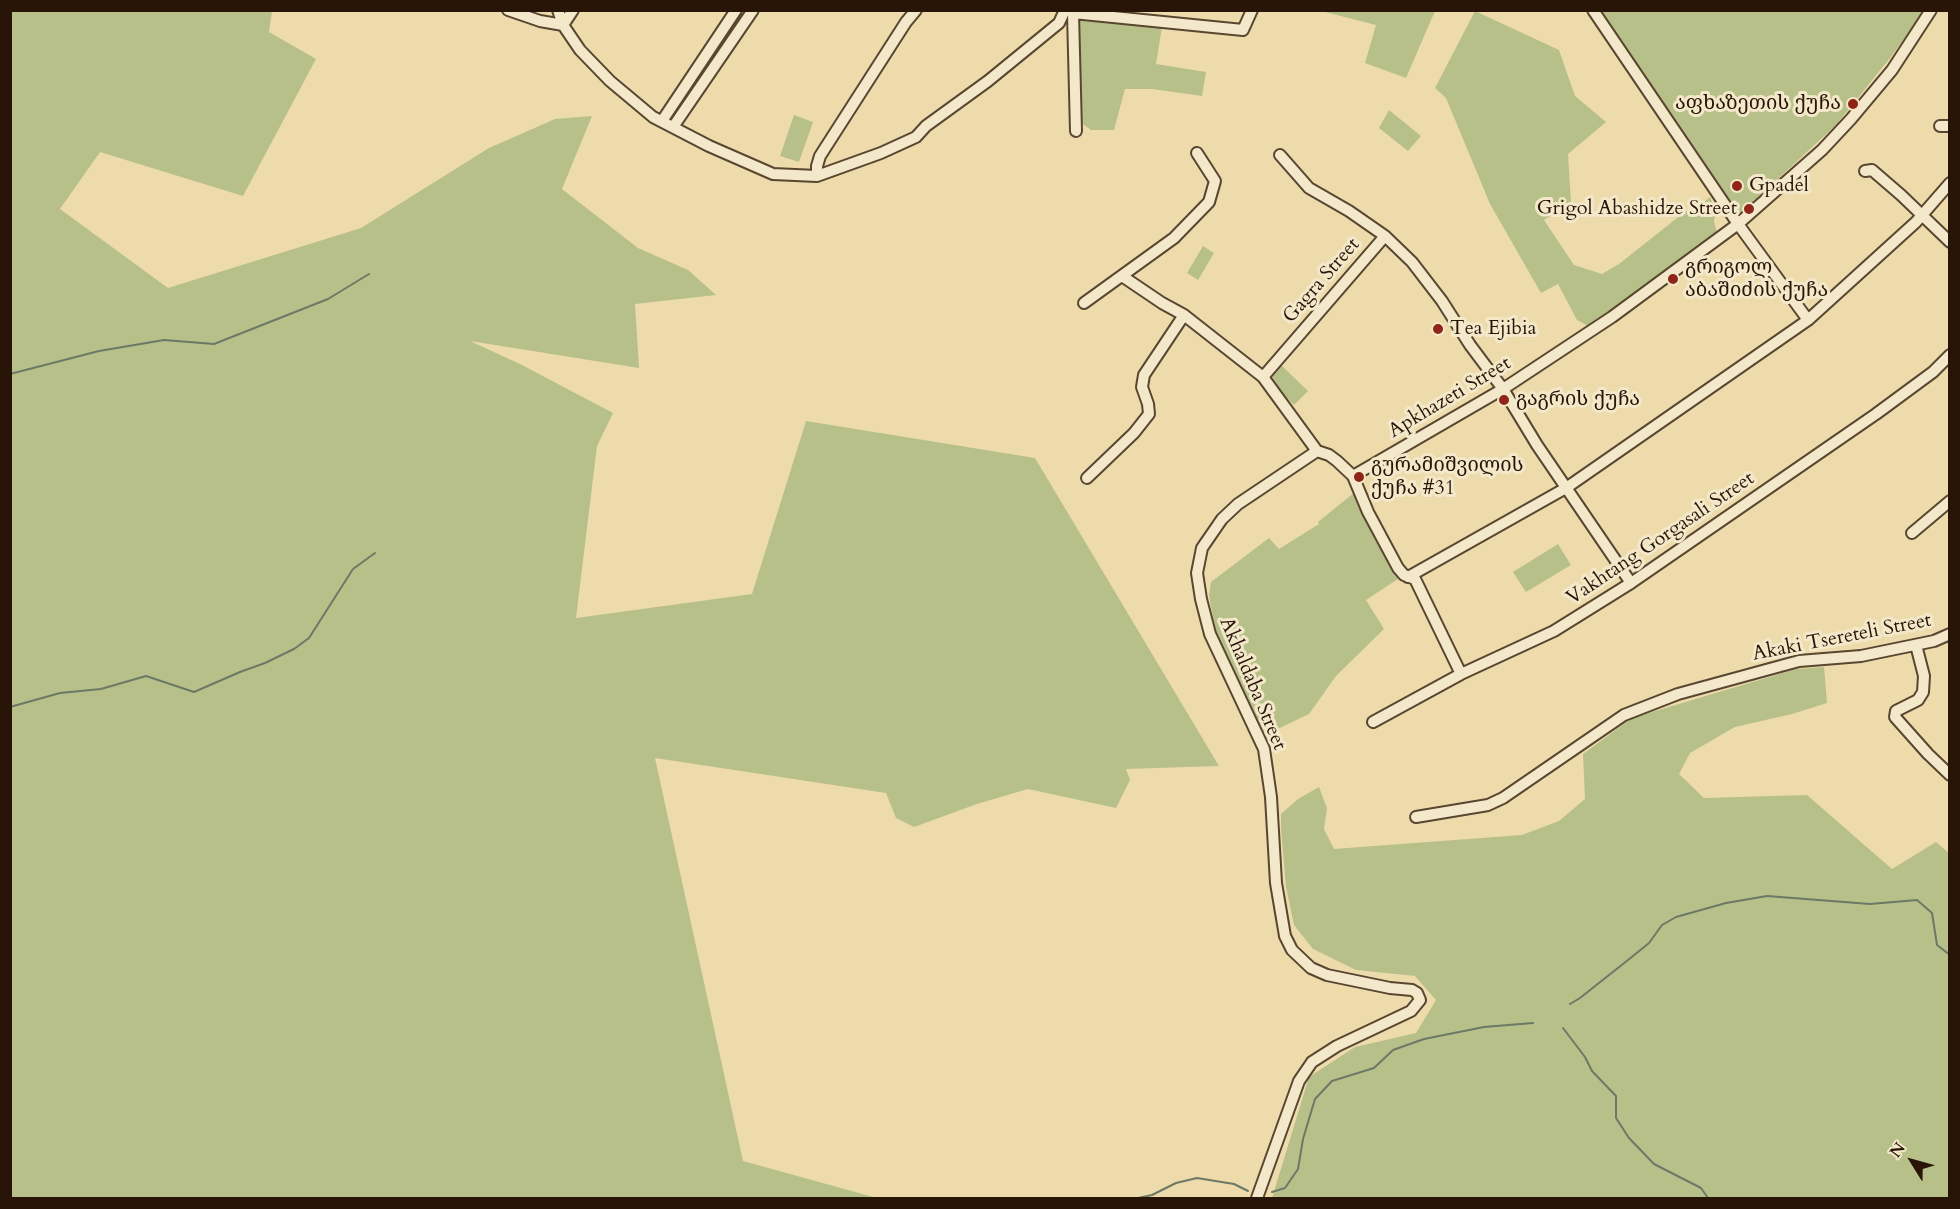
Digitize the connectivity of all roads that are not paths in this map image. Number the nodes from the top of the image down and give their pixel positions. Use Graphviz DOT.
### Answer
graph roads {
  1 [pos="508,10"];
  2 [pos="558,10"];
  3 [pos="573,10"];
  4 [pos="736,10"];
  5 [pos="753,10"];
  6 [pos="916,10"];
  7 [pos="1252,10"];
  8 [pos="1593,10"];
  9 [pos="1931,10"];
  10 [pos="1070,11"];
  11 [pos="728,22"];
  12 [pos="563,25"];
  13 [pos="740,30"];
  14 [pos="662,120"];
  15 [pos="673,127"];
  16 [pos="1076,131"];
  17 [pos="1197,153"];
  18 [pos="1280,155"];
  19 [pos="1865,171"];
  20 [pos="818,176"];
  21 [pos="1950,183"];
  22 [pos="1922,217"];
  23 [pos="1738,224"];
  24 [pos="1385,236"];
  25 [pos="1950,242"];
  26 [pos="1122,276"];
  27 [pos="1084,303"];
  28 [pos="1184,315"];
  29 [pos="1808,320"];
  30 [pos="1950,355"];
  31 [pos="1263,377"];
  32 [pos="1503,389"];
  33 [pos="1317,450"];
  34 [pos="1353,476"];
  35 [pos="1087,478"];
  36 [pos="1566,488"];
  37 [pos="1950,501"];
  38 [pos="1912,533"];
  39 [pos="1408,577"];
  40 [pos="1631,583"];
  41 [pos="1950,634"];
  42 [pos="1916,645"];
  43 [pos="1461,674"];
  44 [pos="1372,722"];
  45 [pos="1950,775"];
  46 [pos="1416,817"];
  47 [pos="1257,1198"];
  1 -- 12 [label="street"];
  2 -- 12 [label="street"];
  3 -- 12 [label="street"];
  4 -- 11 [label="street"];
  5 -- 13 [label="street"];
  6 -- 20 [label="street"];
  7 -- 10 [label="street"];
  8 -- 23 [label="street"];
  9 -- 23 [label="street, Apkhazeti Street"];
  10 -- 16 [label="street"];
  10 -- 20 [label="street"];
  11 -- 13 [label="street"];
  11 -- 14 [label="street"];
  12 -- 14 [label="street"];
  13 -- 15 [label="street"];
  14 -- 15 [label="street"];
  15 -- 20 [label="street"];
  17 -- 26 [label="street"];
  18 -- 24 [label="street"];
  19 -- 22 [label="street"];
  21 -- 22 [label="street"];
  22 -- 25 [label="street"];
  22 -- 29 [label="street"];
  23 -- 29 [label="street"];
  23 -- 32 [label="street, Apkhazeti Street"];
  24 -- 31 [label="street, Gagra Street"];
  24 -- 32 [label="street, Gagra Street"];
  26 -- 27 [label="street"];
  26 -- 28 [label="street"];
  28 -- 31 [label="street"];
  28 -- 35 [label="street"];
  29 -- 36 [label="street"];
  30 -- 40 [label="street, Vakhtang Gorgasali Street"];
  31 -- 33 [label="street"];
  32 -- 34 [label="street, Apkhazeti Street"];
  32 -- 36 [label="street, Gagra Street"];
  33 -- 34 [label="street"];
  33 -- 47 [label="street, Akhaldaba Street"];
  34 -- 39 [label="street"];
  36 -- 39 [label="street"];
  36 -- 40 [label="street, Gagra Street"];
  37 -- 38 [label="street"];
  39 -- 43 [label="street"];
  40 -- 43 [label="street, Vakhtang Gorgasali Street"];
  41 -- 42 [label="street, Akaki Tsereteli Street"];
  42 -- 45 [label="street"];
  42 -- 46 [label="street, Akaki Tsereteli Street"];
  43 -- 44 [label="street, Vakhtang Gorgasali Street"];
}
